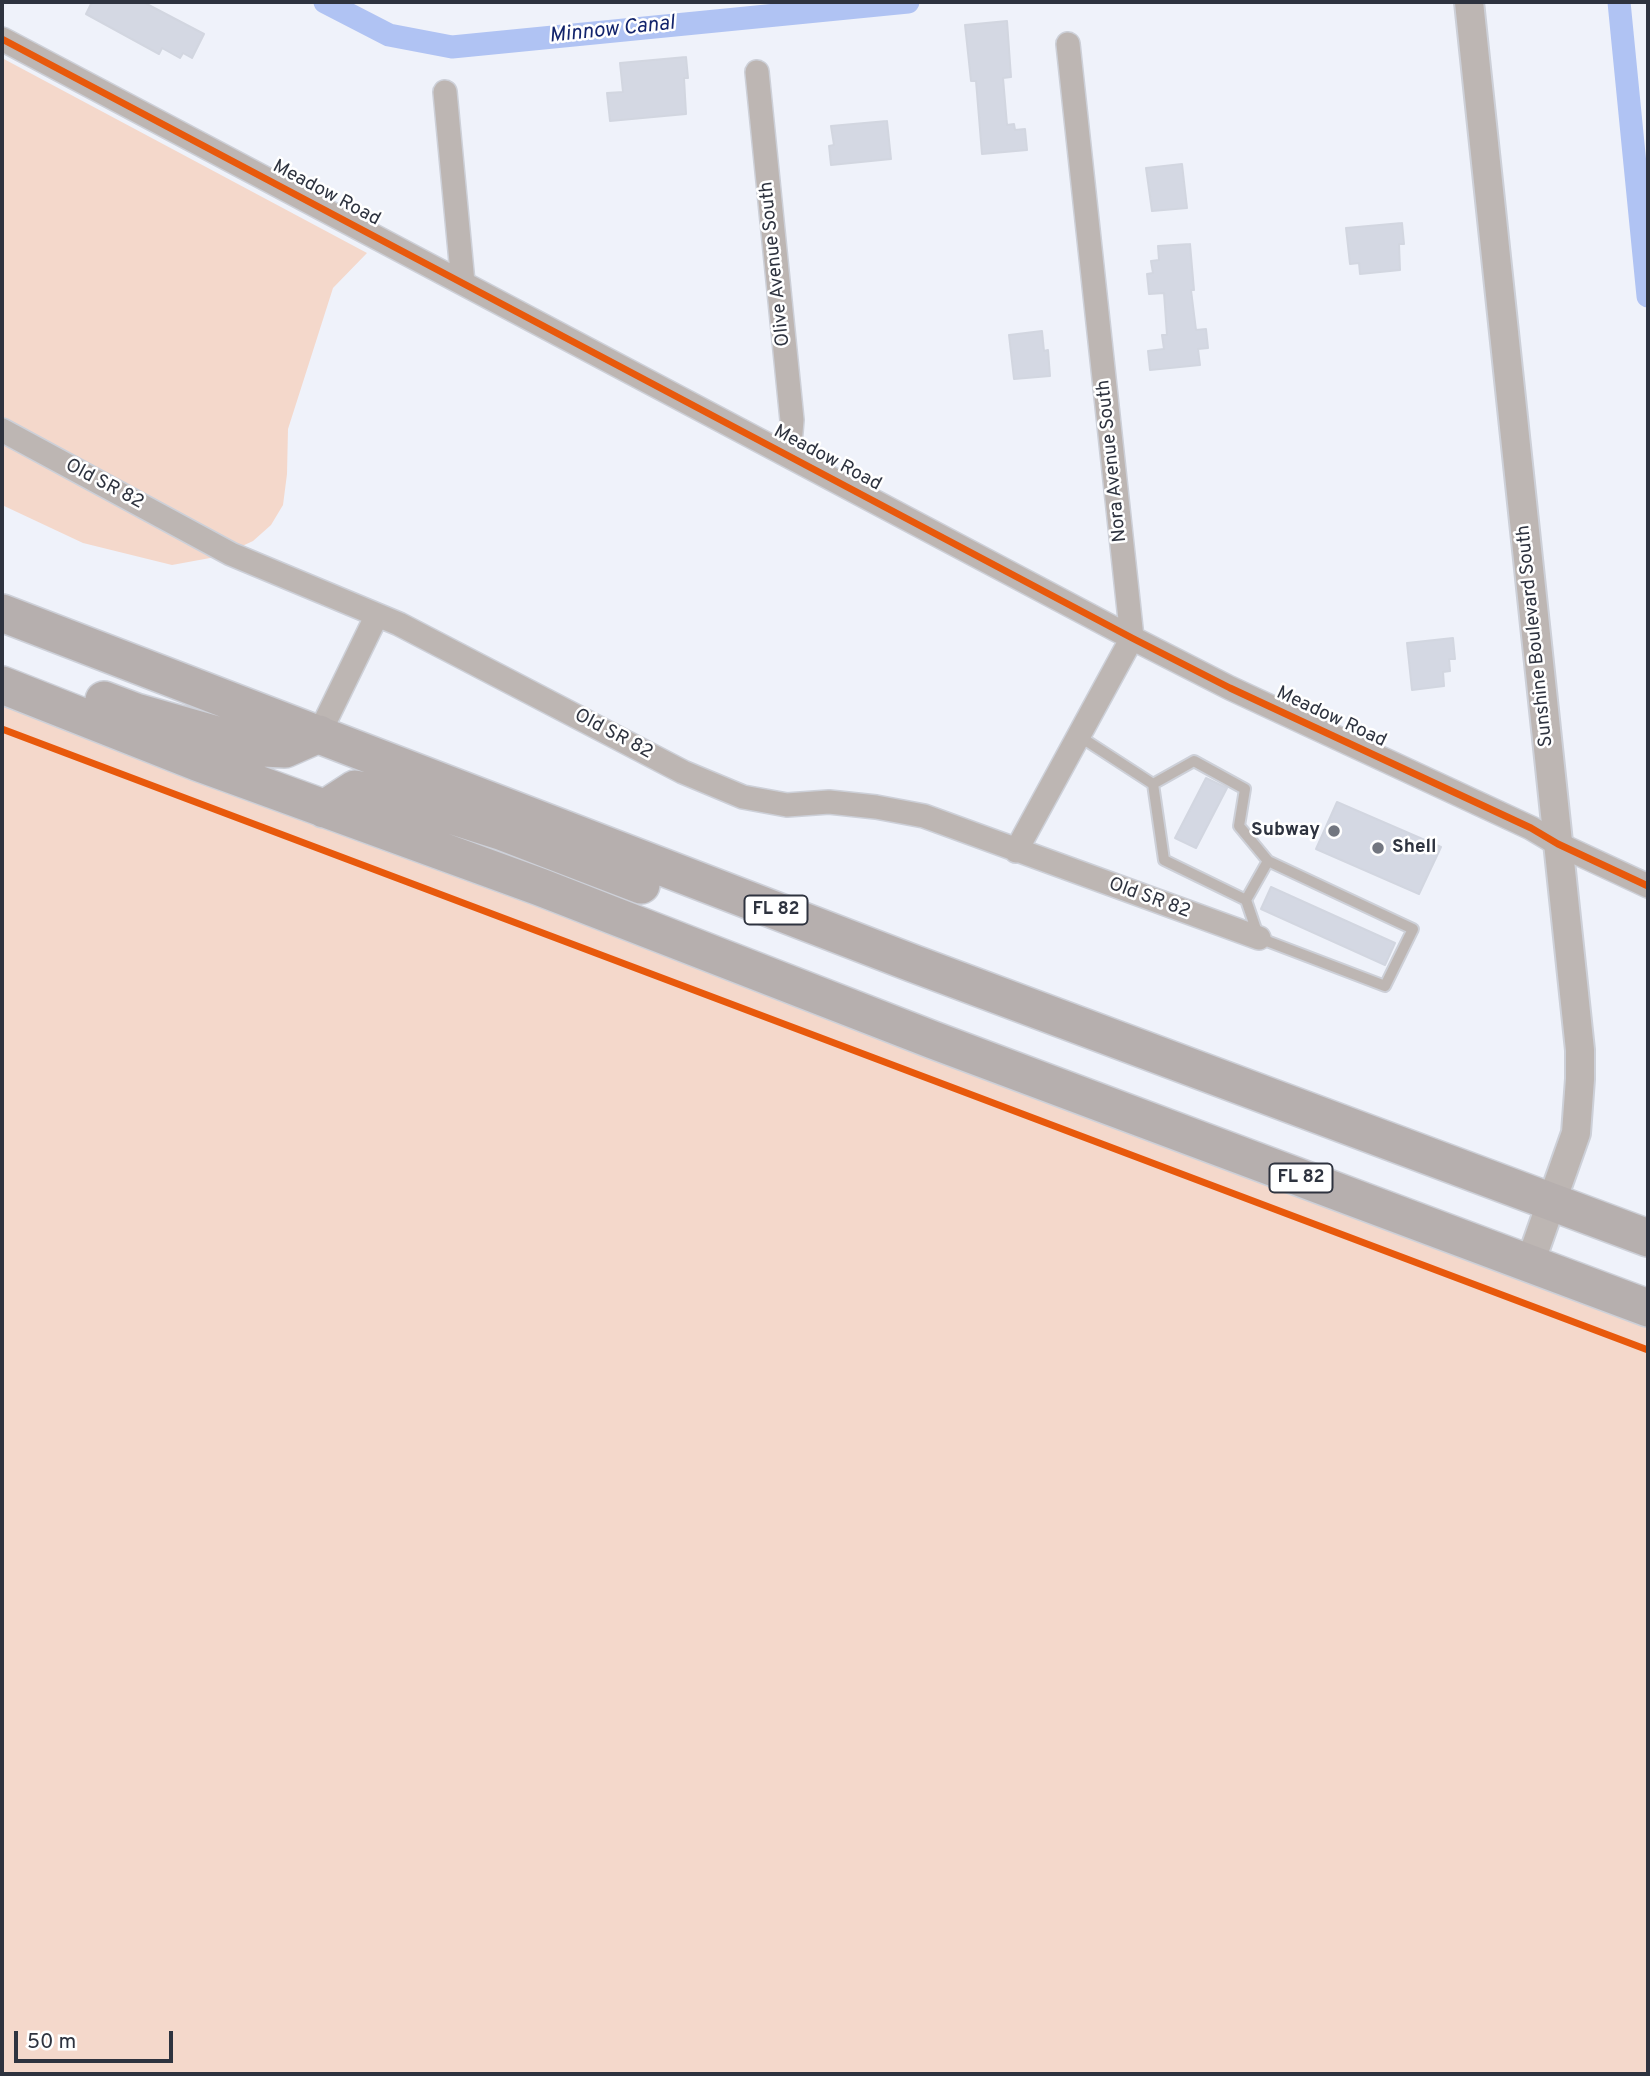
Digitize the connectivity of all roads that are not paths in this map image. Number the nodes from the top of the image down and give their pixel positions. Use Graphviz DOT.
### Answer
graph roads {
  1 [pos="1469,2"];
  2 [pos="2,39"];
  3 [pos="1068,44"];
  4 [pos="757,72"];
  5 [pos="445,92"];
  6 [pos="463,283"];
  7 [pos="2,430"];
  8 [pos="789,456"];
  9 [pos="2,613"];
  10 [pos="377,615"];
  11 [pos="1132,638"];
  12 [pos="2,660"];
  13 [pos="2,685"];
  14 [pos="319,734"];
  15 [pos="1079,736"];
  16 [pos="1153,784"];
  17 [pos="324,809"];
  18 [pos="1558,844"];
  19 [pos="1016,851"];
  20 [pos="1268,861"];
  21 [pos="1648,886"];
  22 [pos="1246,900"];
  23 [pos="768,906"];
  24 [pos="1259,938"];
  25 [pos="1552,1201"];
  26 [pos="1648,1238"];
  27 [pos="1530,1263"];
  28 [pos="1648,1308"];
  1 -- 18 [label="street, Sunshine Boulevard South"];
  2 -- 6 [label="street, Meadow Road"];
  3 -- 11 [label="street, Nora Avenue South"];
  4 -- 8 [label="street, Olive Avenue South"];
  5 -- 6 [label="street"];
  6 -- 8 [label="street, Meadow Road"];
  7 -- 10 [label="street, Old SR 82"];
  8 -- 11 [label="street, Meadow Road"];
  9 -- 14 [label="highway, FL 82"];
  10 -- 14 [label="street"];
  10 -- 19 [label="street, Old SR 82"];
  11 -- 15 [label="street"];
  11 -- 18 [label="street, Meadow Road"];
  12 -- 14 [label="highway"];
  13 -- 17 [label="highway, FL 82"];
  14 -- 23 [label="highway, FL 82"];
  15 -- 16 [label="lane"];
  15 -- 19 [label="street"];
  16 -- 20 [label="lane"];
  16 -- 22 [label="lane"];
  17 -- 23 [label="highway"];
  17 -- 27 [label="highway, FL 82"];
  18 -- 21 [label="street, Meadow Road"];
  18 -- 25 [label="street, Sunshine Boulevard South"];
  19 -- 24 [label="street, Old SR 82"];
  20 -- 22 [label="lane"];
  20 -- 24 [label="lane"];
  22 -- 24 [label="lane"];
  23 -- 25 [label="highway, FL 82"];
  25 -- 26 [label="highway, FL 82"];
  25 -- 27 [label="street, Sunshine Boulevard South"];
  27 -- 28 [label="highway, FL 82"];
}
